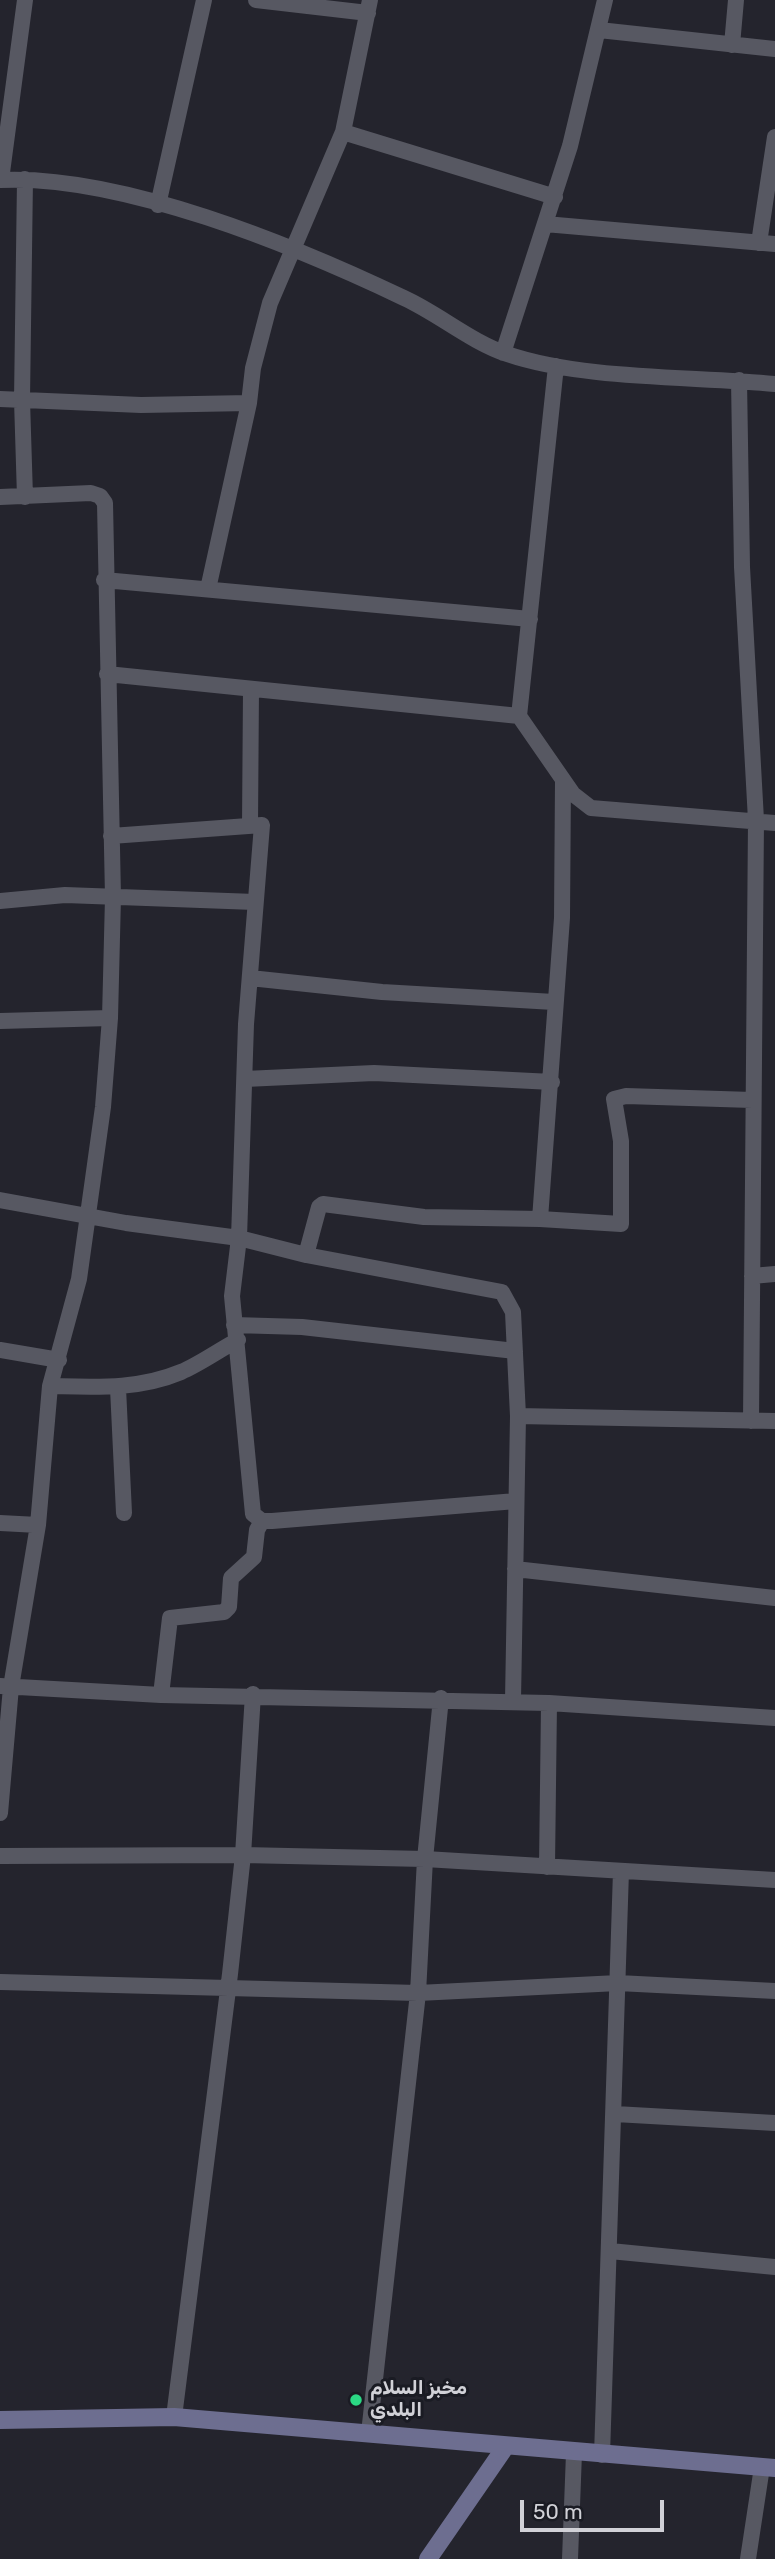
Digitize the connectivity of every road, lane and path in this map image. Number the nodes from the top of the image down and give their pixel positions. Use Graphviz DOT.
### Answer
graph roads {
  1 [pos="25,0"];
  2 [pos="204,0"];
  3 [pos="256,0"];
  4 [pos="605,0"];
  5 [pos="736,0"];
  6 [pos="369,6"];
  7 [pos="599,30"];
  8 [pos="732,45"];
  9 [pos="775,50"];
  10 [pos="343,132"];
  11 [pos="775,137"];
  12 [pos="25,179"];
  13 [pos="1,180"];
  14 [pos="555,197"];
  15 [pos="158,205"];
  16 [pos="545,224"];
  17 [pos="767,244"];
  18 [pos="292,250"];
  19 [pos="503,353"];
  20 [pos="556,366"];
  21 [pos="739,380"];
  22 [pos="775,384"];
  23 [pos="0,399"];
  24 [pos="22,400"];
  25 [pos="249,404"];
  26 [pos="0,497"];
  27 [pos="25,497"];
  28 [pos="104,580"];
  29 [pos="208,589"];
  30 [pos="530,619"];
  31 [pos="107,674"];
  32 [pos="251,689"];
  33 [pos="519,716"];
  34 [pos="563,780"];
  35 [pos="756,820"];
  36 [pos="775,823"];
  37 [pos="250,825"];
  38 [pos="111,836"];
  39 [pos="113,897"];
  40 [pos="0,901"];
  41 [pos="255,902"];
  42 [pos="250,978"];
  43 [pos="554,1002"];
  44 [pos="110,1018"];
  45 [pos="0,1021"];
  46 [pos="245,1079"];
  47 [pos="552,1082"];
  48 [pos="752,1100"];
  49 [pos="0,1200"];
  50 [pos="88,1215"];
  51 [pos="540,1219"];
  52 [pos="239,1238"];
  53 [pos="306,1255"];
  54 [pos="775,1274"];
  55 [pos="752,1276"];
  56 [pos="236,1332"];
  57 [pos="0,1350"];
  58 [pos="515,1351"];
  59 [pos="59,1360"];
  60 [pos="50,1386"];
  61 [pos="118,1388"];
  62 [pos="517,1416"];
  63 [pos="751,1421"];
  64 [pos="775,1421"];
  65 [pos="516,1501"];
  66 [pos="124,1513"];
  67 [pos="262,1521"];
  68 [pos="0,1522"];
  69 [pos="38,1525"];
  70 [pos="514,1569"];
  71 [pos="775,1598"];
  72 [pos="6,1686"];
  73 [pos="161,1695"];
  74 [pos="253,1695"];
  75 [pos="441,1698"];
  76 [pos="513,1700"];
  77 [pos="549,1703"];
  78 [pos="775,1718"];
  79 [pos="0,1813"];
  80 [pos="243,1855"];
  81 [pos="0,1856"];
  82 [pos="425,1859"];
  83 [pos="547,1867"];
  84 [pos="621,1871"];
  85 [pos="775,1880"];
  86 [pos="0,1982"];
  87 [pos="618,1983"];
  88 [pos="227,1986"];
  89 [pos="775,1992"];
  90 [pos="418,1993"];
  91 [pos="615,2115"];
  92 [pos="775,2123"];
  93 [pos="610,2251"];
  94 [pos="775,2267"];
  95 [pos="174,2417"];
  96 [pos="0,2420"];
  97 [pos="369,2432"];
  98 [pos="506,2446"];
  99 [pos="574,2453"];
  100 [pos="602,2455"];
  101 [pos="769,2467"];
  102 [pos="428,2559"];
  103 [pos="570,2559"];
  104 [pos="748,2559"];
  1 -- 13 [label="street"];
  2 -- 15 [label="street"];
  3 -- 6 [label="street"];
  4 -- 7 [label="street"];
  5 -- 8 [label="street"];
  6 -- 10 [label="street"];
  7 -- 8 [label="street"];
  7 -- 14 [label="street"];
  8 -- 9 [label="street"];
  10 -- 14 [label="street"];
  10 -- 18 [label="street"];
  11 -- 17 [label="street"];
  12 -- 13 [label="street"];
  12 -- 15 [label="street"];
  12 -- 24 [label="street"];
  14 -- 16 [label="street"];
  15 -- 18 [label="street"];
  16 -- 17 [label="street"];
  16 -- 19 [label="street"];
  18 -- 19 [label="street"];
  18 -- 25 [label="street"];
  19 -- 20 [label="street"];
  20 -- 21 [label="street"];
  20 -- 30 [label="street"];
  21 -- 22 [label="street"];
  21 -- 35 [label="street"];
  23 -- 24 [label="street"];
  24 -- 25 [label="street"];
  24 -- 27 [label="street"];
  25 -- 29 [label="street"];
  26 -- 27 [label="street"];
  27 -- 28 [label="street"];
  28 -- 29 [label="street"];
  28 -- 31 [label="street"];
  29 -- 30 [label="street"];
  30 -- 33 [label="street"];
  31 -- 32 [label="street"];
  31 -- 38 [label="street"];
  32 -- 33 [label="street"];
  32 -- 37 [label="street"];
  33 -- 34 [label="street"];
  34 -- 35 [label="street"];
  34 -- 43 [label="street"];
  35 -- 36 [label="street"];
  35 -- 48 [label="street"];
  37 -- 38 [label="street"];
  37 -- 41 [label="street"];
  38 -- 39 [label="street"];
  39 -- 40 [label="street"];
  39 -- 41 [label="street"];
  39 -- 44 [label="street"];
  41 -- 42 [label="street"];
  42 -- 43 [label="street"];
  42 -- 46 [label="street"];
  43 -- 47 [label="street"];
  44 -- 45 [label="street"];
  44 -- 50 [label="street"];
  46 -- 47 [label="street"];
  46 -- 52 [label="street"];
  47 -- 51 [label="street"];
  48 -- 51 [label="street"];
  48 -- 55 [label="street"];
  49 -- 50 [label="street"];
  50 -- 52 [label="street"];
  50 -- 59 [label="street"];
  51 -- 53 [label="street"];
  52 -- 53 [label="street"];
  52 -- 56 [label="street"];
  53 -- 58 [label="street"];
  54 -- 55 [label="street"];
  55 -- 63 [label="street"];
  56 -- 58 [label="street"];
  56 -- 61 [label="street"];
  56 -- 67 [label="street"];
  57 -- 59 [label="street"];
  58 -- 62 [label="street"];
  59 -- 60 [label="street"];
  60 -- 61 [label="street"];
  60 -- 69 [label="street"];
  61 -- 66 [label="street"];
  62 -- 63 [label="street"];
  62 -- 65 [label="street"];
  63 -- 64 [label="street"];
  65 -- 67 [label="street"];
  65 -- 70 [label="street"];
  67 -- 73 [label="street"];
  68 -- 69 [label="street"];
  69 -- 72 [label="street"];
  70 -- 71 [label="street"];
  70 -- 76 [label="street"];
  72 -- 73 [label="street"];
  72 -- 79 [label="street"];
  73 -- 74 [label="street"];
  74 -- 75 [label="street"];
  74 -- 80 [label="street"];
  75 -- 76 [label="street"];
  75 -- 82 [label="street"];
  76 -- 77 [label="street"];
  77 -- 78 [label="street"];
  77 -- 83 [label="street"];
  80 -- 81 [label="street"];
  80 -- 82 [label="street"];
  80 -- 88 [label="street"];
  82 -- 83 [label="street"];
  82 -- 90 [label="street"];
  83 -- 84 [label="street"];
  84 -- 85 [label="street"];
  84 -- 87 [label="street"];
  86 -- 88 [label="street"];
  87 -- 89 [label="street"];
  87 -- 90 [label="street"];
  87 -- 91 [label="street"];
  88 -- 90 [label="street"];
  88 -- 95 [label="street"];
  90 -- 97 [label="street"];
  91 -- 92 [label="street"];
  91 -- 93 [label="street"];
  93 -- 94 [label="street"];
  93 -- 100 [label="street"];
  95 -- 96 [label="street"];
  95 -- 97 [label="street"];
  97 -- 98 [label="street"];
  98 -- 99 [label="street"];
  98 -- 102 [label="street"];
  99 -- 100 [label="street"];
  99 -- 103 [label="street"];
  100 -- 101 [label="street"];
  101 -- 104 [label="street"];
}
